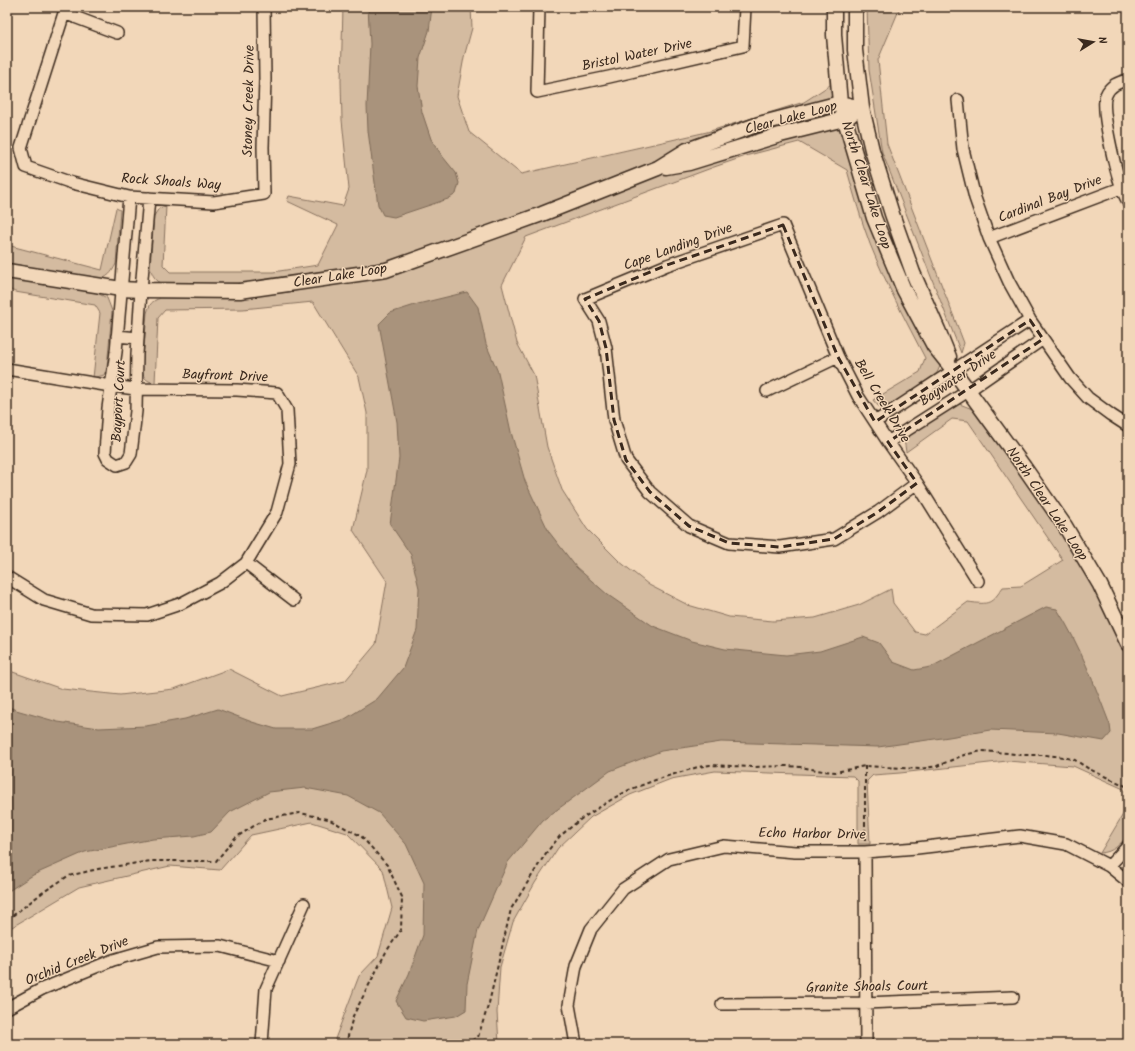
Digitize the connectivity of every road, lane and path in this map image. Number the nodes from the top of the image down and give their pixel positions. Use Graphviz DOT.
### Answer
graph roads {
  1 [pos="264,7"];
  2 [pos="539,7"];
  3 [pos="746,7"];
  4 [pos="834,7"];
  5 [pos="855,7"];
  6 [pos="65,10"];
  7 [pos="117,34"];
  8 [pos="1128,80"];
  9 [pos="958,100"];
  10 [pos="840,103"];
  11 [pos="862,108"];
  12 [pos="844,120"];
  13 [pos="658,168"];
  14 [pos="1121,188"];
  15 [pos="264,194"];
  16 [pos="129,197"];
  17 [pos="149,198"];
  18 [pos="1128,202"];
  19 [pos="783,225"];
  20 [pos="989,238"];
  21 [pos="7,271"];
  22 [pos="121,289"];
  23 [pos="141,290"];
  24 [pos="1030,320"];
  25 [pos="117,336"];
  26 [pos="138,338"];
  27 [pos="1043,339"];
  28 [pos="838,357"];
  29 [pos="7,368"];
  30 [pos="954,371"];
  31 [pos="111,386"];
  32 [pos="136,389"];
  33 [pos="766,391"];
  34 [pos="968,391"];
  35 [pos="875,422"];
  36 [pos="1128,426"];
  37 [pos="888,442"];
  38 [pos="917,483"];
  39 [pos="246,563"];
  40 [pos="7,577"];
  41 [pos="978,581"];
  42 [pos="294,600"];
  43 [pos="1128,644"];
  44 [pos="865,766"];
  45 [pos="1128,787"];
  46 [pos="1128,846"];
  47 [pos="865,852"];
  48 [pos="1109,866"];
  49 [pos="1127,879"];
  50 [pos="304,904"];
  51 [pos="7,920"];
  52 [pos="279,961"];
  53 [pos="1013,997"];
  54 [pos="865,1003"];
  55 [pos="722,1004"];
  56 [pos="7,1008"];
  57 [pos="262,1044"];
  58 [pos="346,1044"];
  59 [pos="422,1044"];
  60 [pos="456,1044"];
  61 [pos="466,1044"];
  62 [pos="576,1044"];
  63 [pos="866,1044"];
  1 -- 15 [label="street, Stoney Creek Drive"];
  2 -- 3 [label="street, Bristol Water Drive"];
  4 -- 10 [label="street, North Clear Lake Loop"];
  5 -- 11 [label="street, North Clear Lake Loop"];
  6 -- 7 [label="street"];
  6 -- 16 [label="street, Rock Shoals Way"];
  8 -- 14 [label="street"];
  9 -- 20 [label="street"];
  10 -- 11 [label="street, Clear Lake Loop"];
  10 -- 12 [label="street, North Clear Lake Loop"];
  10 -- 13 [label="street, Clear Lake Loop"];
  11 -- 12 [label="street, Clear Lake Loop"];
  11 -- 30 [label="street, North Clear Lake Loop"];
  12 -- 13 [label="street, Clear Lake Loop"];
  12 -- 30 [label="street, North Clear Lake Loop"];
  13 -- 23 [label="street, Clear Lake Loop"];
  14 -- 18 [label="street"];
  14 -- 20 [label="street, Cardinal Bay Drive"];
  15 -- 17 [label="street, Rock Shoals Way"];
  16 -- 17 [label="street, Rock Shoals Way"];
  16 -- 22 [label="street, Bayport Court"];
  17 -- 23 [label="street, Bayport Court"];
  19 -- 28 [label="street, Bell Creek Drive"];
  19 -- 38 [label="street, Cape Landing Drive"];
  20 -- 24 [label="street"];
  21 -- 22 [label="street, Clear Lake Loop"];
  22 -- 23 [label="street, Clear Lake Loop"];
  22 -- 25 [label="street, Bayport Court"];
  23 -- 26 [label="street, Bayport Court"];
  24 -- 27 [label="street"];
  24 -- 30 [label="street, Baywater Drive"];
  25 -- 26 [label="street"];
  25 -- 31 [label="street, Bayport Court"];
  26 -- 32 [label="street, Bayport Court"];
  27 -- 34 [label="street, Baywater Drive"];
  27 -- 36 [label="street"];
  28 -- 33 [label="street"];
  28 -- 35 [label="street, Bell Creek Drive"];
  29 -- 31 [label="street, Bayfront Drive"];
  30 -- 34 [label="street, North Clear Lake Loop"];
  30 -- 35 [label="street, Baywater Drive"];
  31 -- 32 [label="street, Bayfront Drive"];
  31 -- 32 [label="street, Bayport Court"];
  32 -- 39 [label="street, Bayfront Drive"];
  34 -- 37 [label="street, Baywater Drive"];
  34 -- 43 [label="street, North Clear Lake Loop"];
  35 -- 37 [label="street, Bell Creek Drive"];
  37 -- 38 [label="street, Bell Creek Drive"];
  38 -- 41 [label="street, Bell Creek Drive"];
  39 -- 40 [label="street, Bayfront Drive"];
  39 -- 42 [label="street"];
  44 -- 45 [label="path"];
  44 -- 47 [label="path"];
  44 -- 61 [label="path"];
  46 -- 48 [label="street"];
  47 -- 48 [label="street, Echo Harbor Drive"];
  47 -- 54 [label="street"];
  47 -- 62 [label="street, Echo Harbor Drive"];
  48 -- 49 [label="street, Echo Harbor Drive"];
  50 -- 52 [label="street"];
  51 -- 58 [label="path"];
  52 -- 56 [label="street, Orchid Creek Drive"];
  52 -- 57 [label="street"];
  53 -- 54 [label="street, Granite Shoals Court"];
  54 -- 55 [label="street, Granite Shoals Court"];
  54 -- 63 [label="street"];
  59 -- 60 [label="path"];
}
